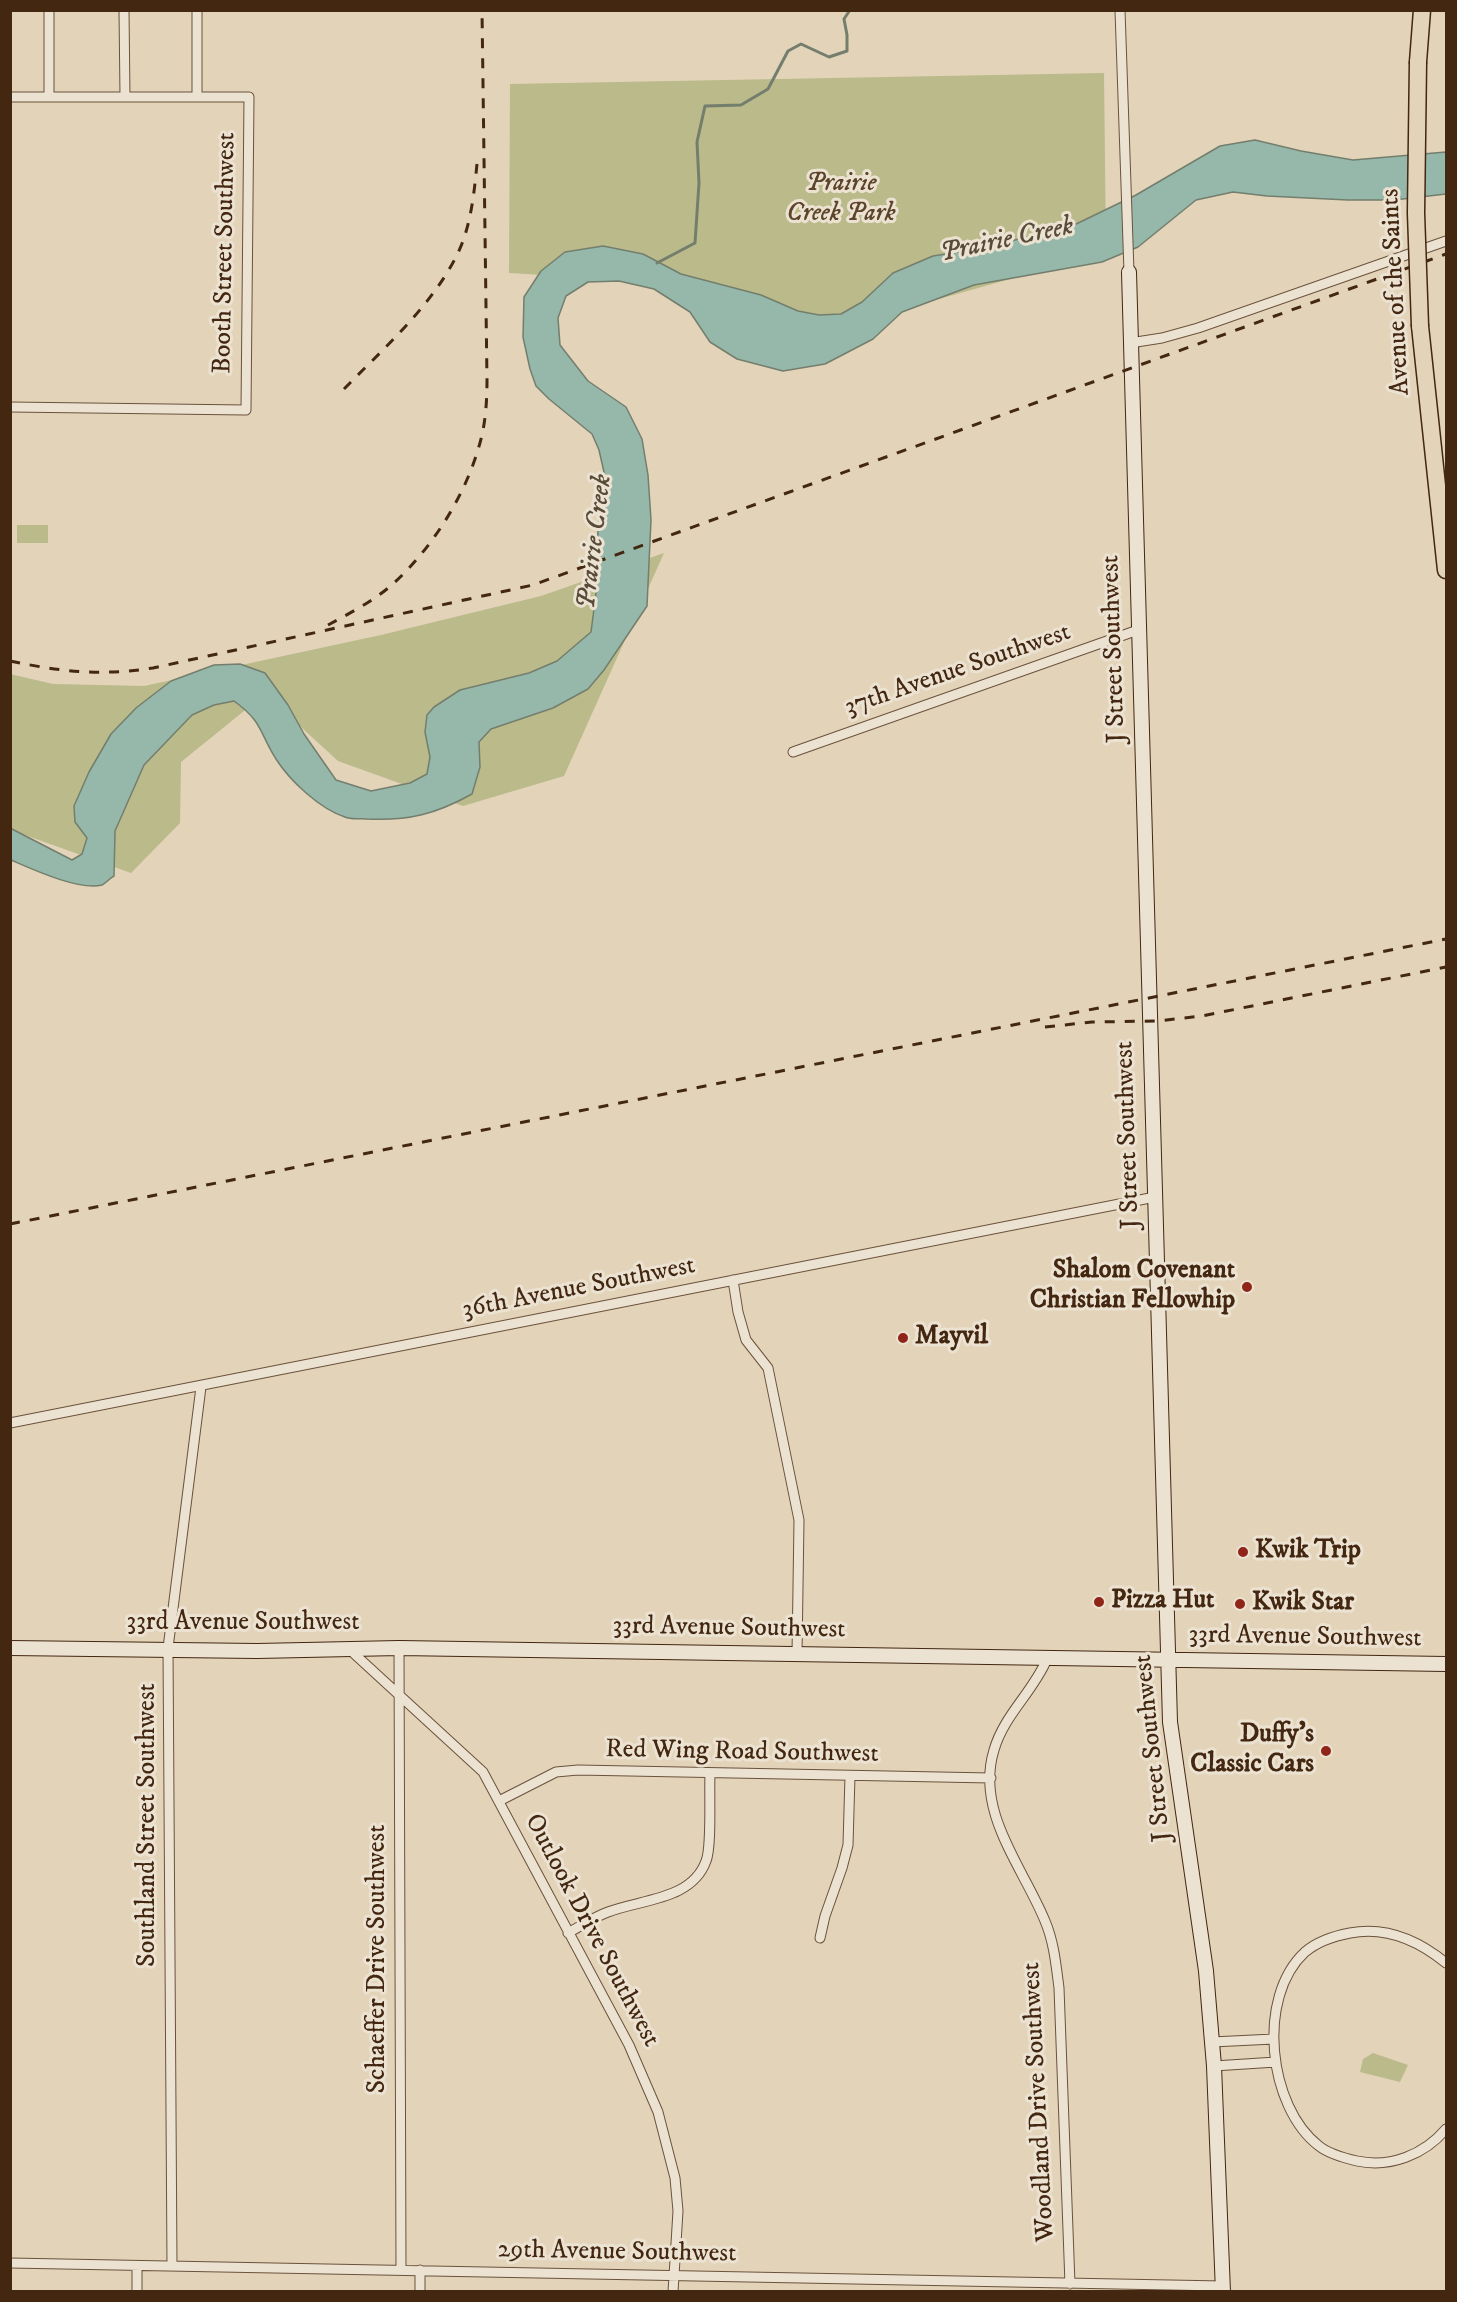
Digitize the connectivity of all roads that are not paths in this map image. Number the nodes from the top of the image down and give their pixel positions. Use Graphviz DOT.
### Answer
graph roads {
  1 [pos="49,10"];
  2 [pos="124,10"];
  3 [pos="197,10"];
  4 [pos="1120,10"];
  5 [pos="1422,10"];
  6 [pos="197,96"];
  7 [pos="49,97"];
  8 [pos="125,97"];
  9 [pos="10,98"];
  10 [pos="1446,241"];
  11 [pos="1129,272"];
  12 [pos="1130,343"];
  13 [pos="10,407"];
  14 [pos="1446,570"];
  15 [pos="1138,630"];
  16 [pos="793,752"];
  17 [pos="1155,1197"];
  18 [pos="733,1280"];
  19 [pos="201,1387"];
  20 [pos="10,1423"];
  21 [pos="10,1648"];
  22 [pos="168,1648"];
  23 [pos="399,1648"];
  24 [pos="349,1649"];
  25 [pos="797,1654"];
  26 [pos="1047,1659"];
  27 [pos="1167,1660"];
  28 [pos="1446,1664"];
  29 [pos="399,1694"];
  30 [pos="710,1774"];
  31 [pos="850,1776"];
  32 [pos="991,1778"];
  33 [pos="499,1802"];
  34 [pos="568,1933"];
  35 [pos="820,1938"];
  36 [pos="1446,1963"];
  37 [pos="1274,2039"];
  38 [pos="1212,2042"];
  39 [pos="1276,2062"];
  40 [pos="1214,2066"];
  41 [pos="1446,2129"];
  42 [pos="10,2263"];
  43 [pos="172,2265"];
  44 [pos="137,2266"];
  45 [pos="400,2269"];
  46 [pos="420,2270"];
  47 [pos="673,2275"];
  48 [pos="1070,2284"];
  49 [pos="1223,2289"];
  50 [pos="137,2292"];
  51 [pos="420,2292"];
  52 [pos="673,2292"];
  1 -- 7 [label="street"];
  2 -- 8 [label="street"];
  3 -- 6 [label="street"];
  4 -- 11 [label="street, J Street Southwest"];
  5 -- 14 [label="highway, Avenue of the Saints, bridge"];
  6 -- 8 [label="street"];
  6 -- 13 [label="street, Booth Street Southwest"];
  7 -- 8 [label="street"];
  7 -- 9 [label="street"];
  10 -- 12 [label="street"];
  11 -- 12 [label="street, J Street Southwest"];
  12 -- 15 [label="street, J Street Southwest"];
  15 -- 16 [label="street, 37th Avenue Southwest"];
  15 -- 17 [label="street, J Street Southwest"];
  17 -- 18 [label="street, 36th Avenue Southwest"];
  17 -- 27 [label="street, J Street Southwest"];
  18 -- 19 [label="street, 36th Avenue Southwest"];
  18 -- 25 [label="street"];
  19 -- 20 [label="street, 36th Avenue Southwest"];
  19 -- 22 [label="street, Southland Street Southwest"];
  21 -- 22 [label="street, 33rd Avenue Southwest"];
  22 -- 24 [label="street, 33rd Avenue Southwest"];
  22 -- 43 [label="street, Southland Street Southwest"];
  23 -- 24 [label="street, 33rd Avenue Southwest"];
  23 -- 25 [label="street, 33rd Avenue Southwest"];
  23 -- 29 [label="street, Schaeffer Drive Southwest"];
  24 -- 29 [label="street, Outlook Drive Southwest"];
  25 -- 26 [label="street, 33rd Avenue Southwest"];
  26 -- 27 [label="street, 33rd Avenue Southwest"];
  26 -- 32 [label="street, Woodland Drive Southwest"];
  27 -- 28 [label="street, 33rd Avenue Southwest"];
  27 -- 38 [label="street, J Street Southwest"];
  29 -- 33 [label="street, Outlook Drive Southwest"];
  29 -- 45 [label="street, Schaeffer Drive Southwest"];
  30 -- 31 [label="street, Red Wing Road Southwest"];
  30 -- 33 [label="street, Red Wing Road Southwest"];
  30 -- 34 [label="street"];
  31 -- 32 [label="street, Red Wing Road Southwest"];
  31 -- 35 [label="street"];
  32 -- 48 [label="street, Woodland Drive Southwest"];
  33 -- 34 [label="street, Outlook Drive Southwest"];
  34 -- 47 [label="street, Outlook Drive Southwest"];
  36 -- 37 [label="street"];
  37 -- 38 [label="street"];
  37 -- 39 [label="street"];
  38 -- 40 [label="street, J Street Southwest"];
  39 -- 40 [label="street"];
  39 -- 41 [label="street"];
  40 -- 49 [label="street, J Street Southwest"];
  42 -- 44 [label="street, 29th Avenue Southwest"];
  43 -- 44 [label="street, 29th Avenue Southwest"];
  43 -- 45 [label="street, 29th Avenue Southwest"];
  44 -- 50 [label="street"];
  45 -- 46 [label="street, 29th Avenue Southwest"];
  46 -- 47 [label="street, 29th Avenue Southwest"];
  46 -- 51 [label="street"];
  47 -- 48 [label="street, 29th Avenue Southwest"];
  47 -- 52 [label="street, Outlook Drive Southwest"];
  48 -- 49 [label="street, 29th Avenue Southwest"];
}
